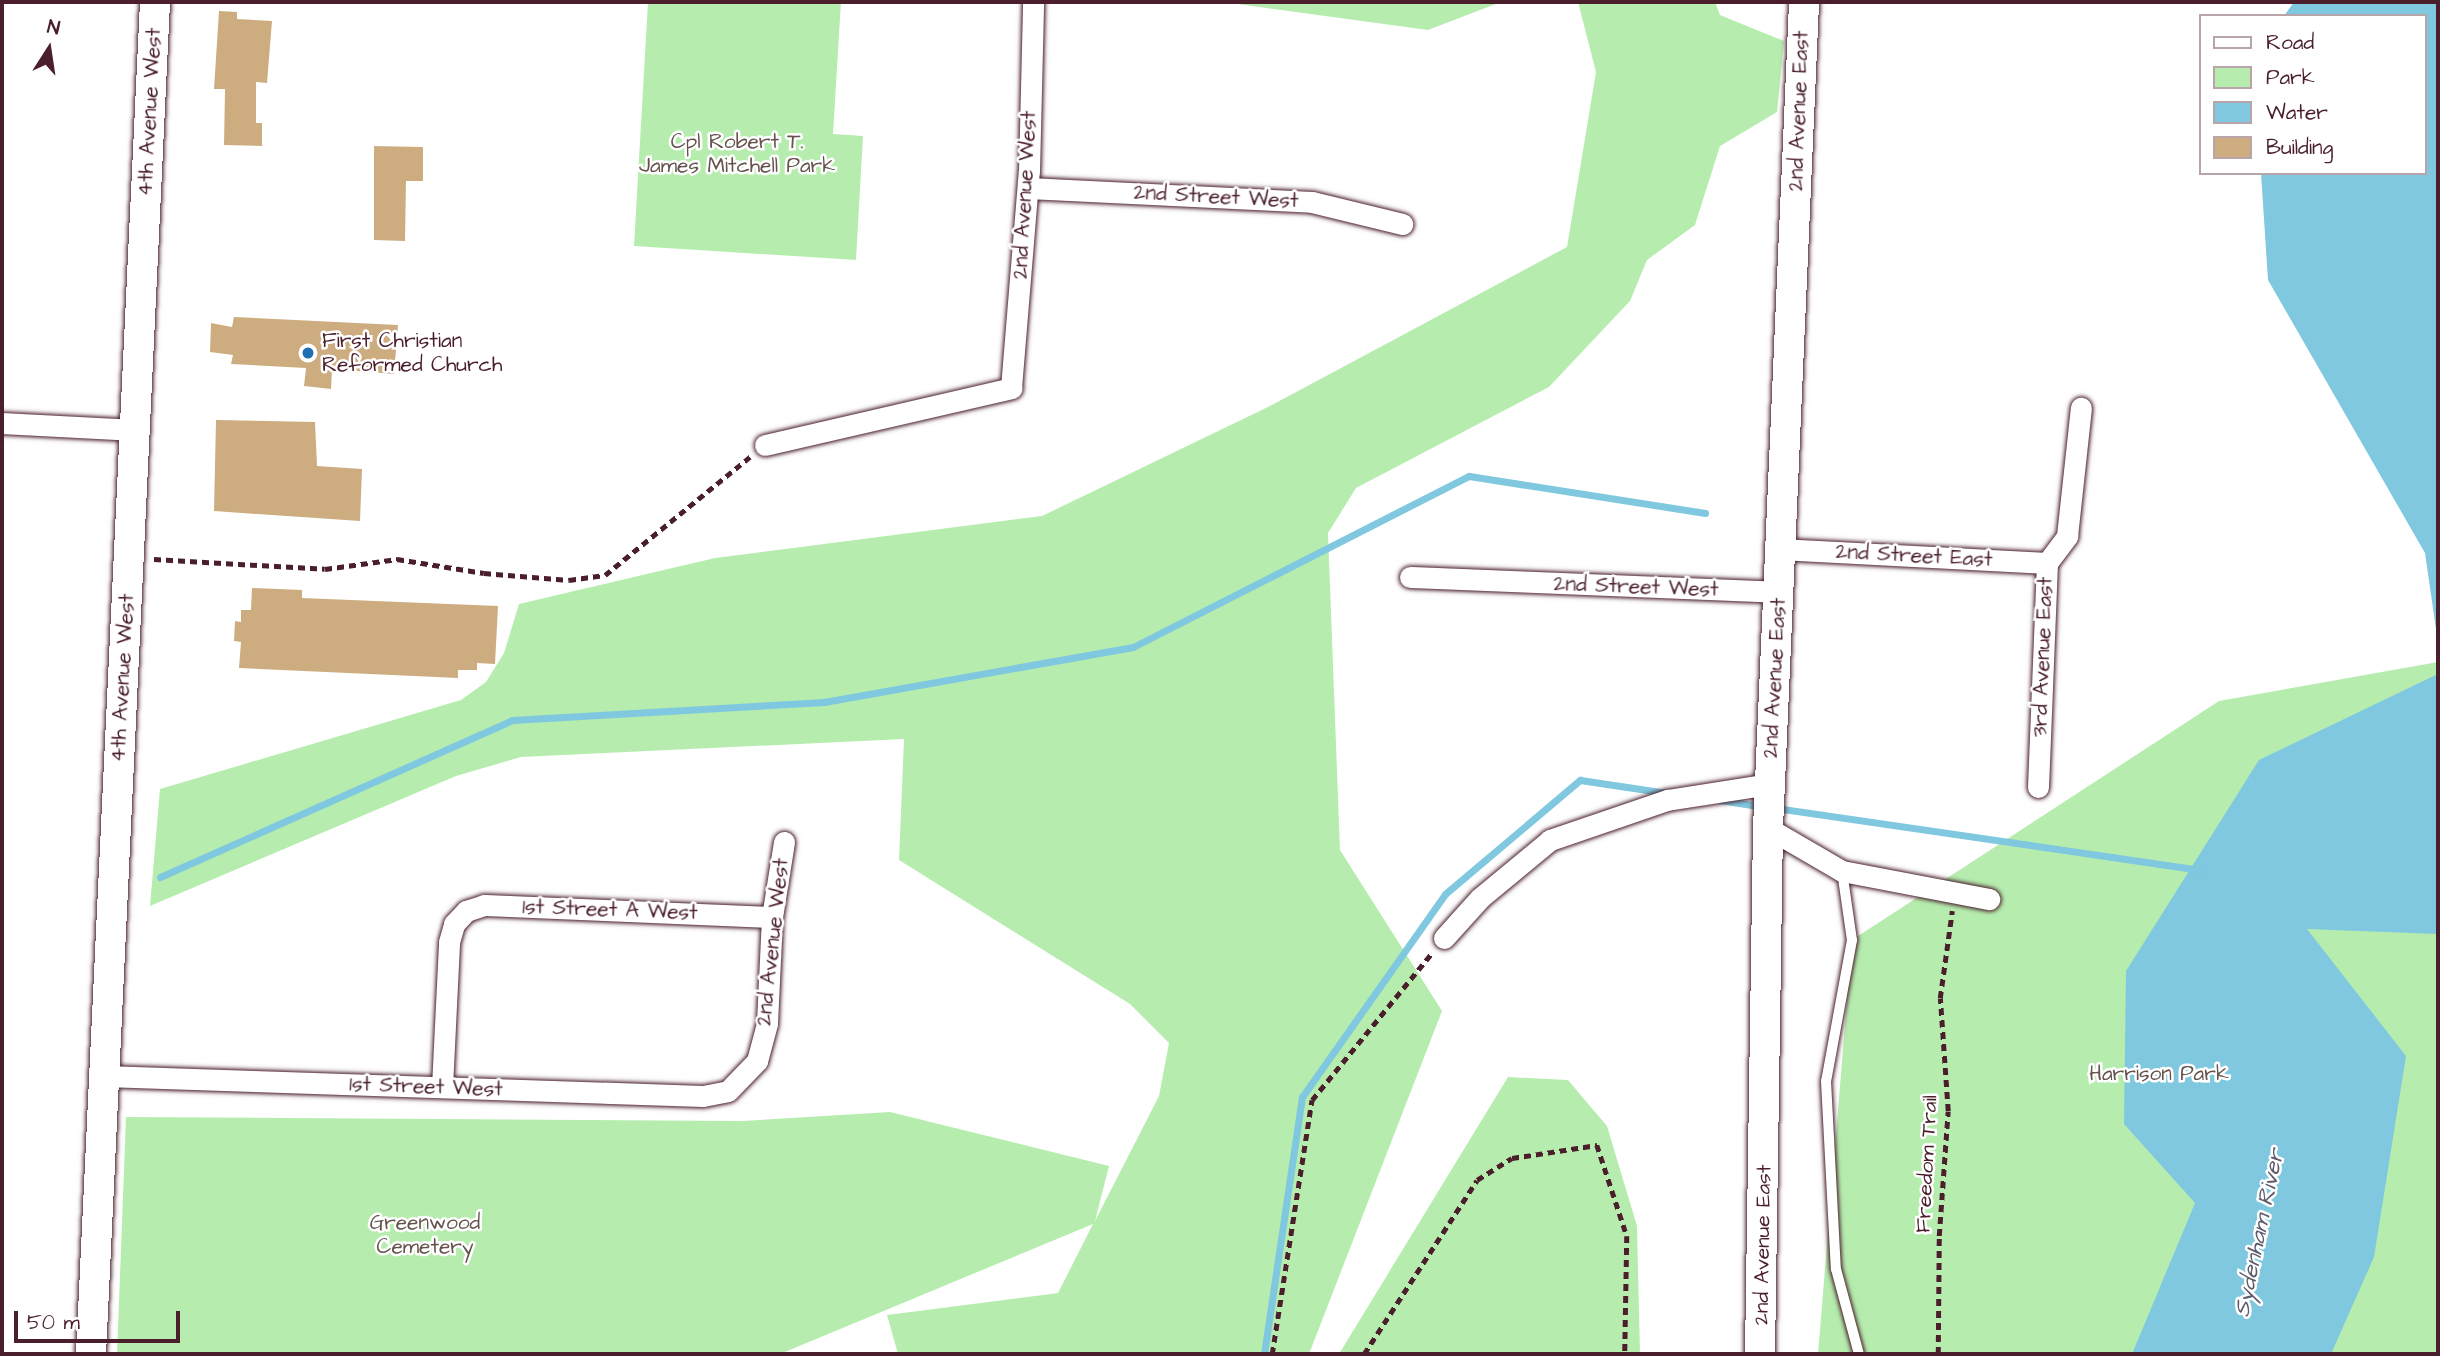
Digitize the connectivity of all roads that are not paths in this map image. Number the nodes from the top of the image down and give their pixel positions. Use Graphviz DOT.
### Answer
graph roads {
  1 [pos="155,2"];
  2 [pos="1033,2"];
  3 [pos="1804,2"];
  4 [pos="1028,188"];
  5 [pos="1402,224"];
  6 [pos="2081,408"];
  7 [pos="2,423"];
  8 [pos="135,430"];
  9 [pos="765,445"];
  10 [pos="1780,549"];
  11 [pos="2047,563"];
  12 [pos="1410,577"];
  13 [pos="1779,592"];
  14 [pos="1769,785"];
  15 [pos="2038,787"];
  16 [pos="1768,828"];
  17 [pos="784,842"];
  18 [pos="1842,871"];
  19 [pos="1989,900"];
  20 [pos="772,917"];
  21 [pos="1444,938"];
  22 [pos="104,1076"];
  23 [pos="744,1078"];
  24 [pos="442,1087"];
  25 [pos="91,1354"];
  26 [pos="1760,1354"];
  27 [pos="1859,1354"];
  1 -- 8 [label="main road, 4th Avenue West"];
  2 -- 4 [label="street, 2nd Avenue West"];
  3 -- 10 [label="main road, 2nd Avenue East"];
  4 -- 5 [label="street, 2nd Street West"];
  4 -- 9 [label="street, 2nd Avenue West"];
  6 -- 11 [label="street, 3rd Avenue East"];
  7 -- 8 [label="street"];
  8 -- 22 [label="main road, 4th Avenue West"];
  10 -- 11 [label="street, 2nd Street East"];
  10 -- 13 [label="main road, 2nd Avenue East"];
  11 -- 15 [label="street, 3rd Avenue East"];
  12 -- 13 [label="street, 2nd Street West"];
  13 -- 14 [label="main road, 2nd Avenue East"];
  14 -- 16 [label="main road, 2nd Avenue East"];
  14 -- 21 [label="street"];
  16 -- 18 [label="street"];
  16 -- 26 [label="main road, 2nd Avenue East"];
  17 -- 20 [label="street, 2nd Avenue West"];
  18 -- 19 [label="street"];
  18 -- 27 [label="lane"];
  20 -- 23 [label="street, 2nd Avenue West"];
  20 -- 24 [label="street, 1st Street A West"];
  22 -- 24 [label="street, 1st Street West"];
  22 -- 25 [label="main road, 4th Avenue West"];
  23 -- 24 [label="street, 1st Street West"];
}
